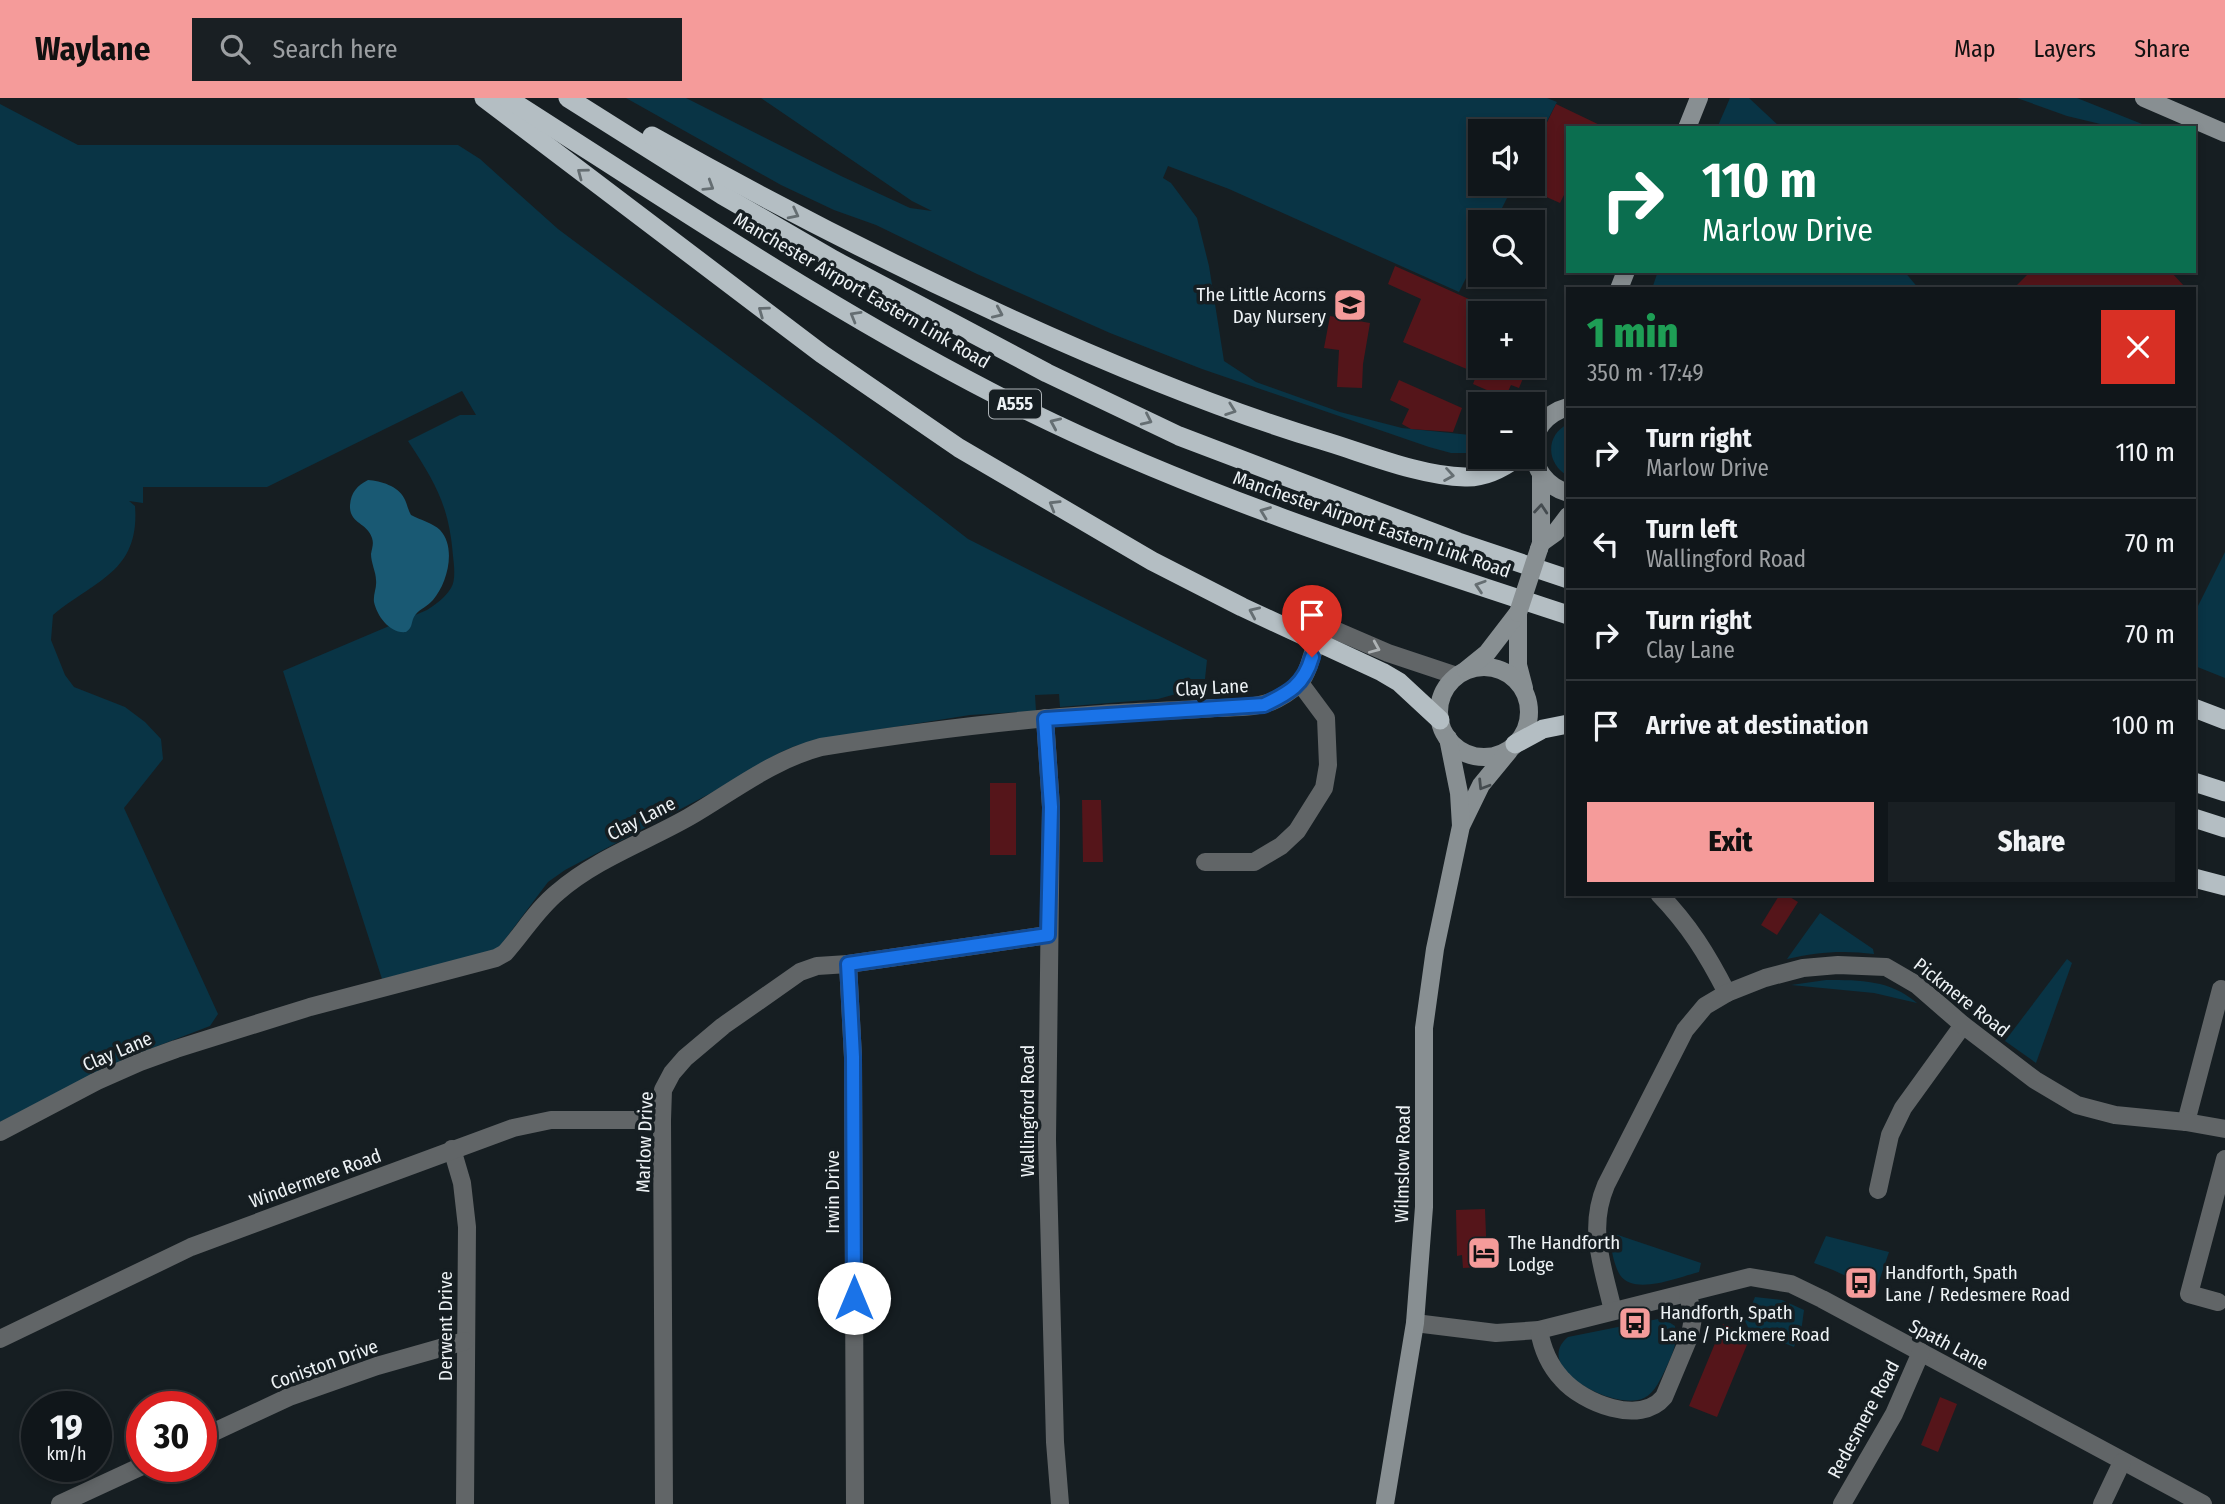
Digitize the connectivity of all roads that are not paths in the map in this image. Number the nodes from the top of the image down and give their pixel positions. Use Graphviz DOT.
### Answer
graph roads {
  1 [pos="484,98"];
  2 [pos="507,98"];
  3 [pos="568,98"];
  4 [pos="584,98"];
  5 [pos="1699,98"];
  6 [pos="2144,98"];
  7 [pos="1688,126"];
  8 [pos="2225,133"];
  9 [pos="1560,410"];
  10 [pos="1545,422"];
  11 [pos="1497,469"];
  12 [pos="1538,469"];
  13 [pos="1541,475"];
  14 [pos="1566,492"];
  15 [pos="1566,519"];
  16 [pos="1540,546"];
  17 [pos="1566,578"];
  18 [pos="1518,614"];
  19 [pos="1566,614"];
  20 [pos="1317,640"];
  21 [pos="1460,674"];
  22 [pos="1300,682"];
  23 [pos="1525,695"];
  24 [pos="2196,709"];
  25 [pos="1045,719"];
  26 [pos="2225,720"];
  27 [pos="1566,724"];
  28 [pos="1444,729"];
  29 [pos="1513,746"];
  30 [pos="2196,783"];
  31 [pos="2225,792"];
  32 [pos="2196,819"];
  33 [pos="1461,826"];
  34 [pos="2225,828"];
  35 [pos="1205,862"];
  36 [pos="2196,879"];
  37 [pos="2225,886"];
  38 [pos="1661,896"];
  39 [pos="1048,935"];
  40 [pos="848,964"];
  41 [pos="2221,989"];
  42 [pos="1727,993"];
  43 [pos="1963,1026"];
  44 [pos="662,1120"];
  45 [pos="2186,1122"];
  46 [pos="2225,1129"];
  47 [pos="0,1132"];
  48 [pos="452,1149"];
  49 [pos="2225,1159"];
  50 [pos="1878,1190"];
  51 [pos="1688,1294"];
  52 [pos="2218,1302"];
  53 [pos="1613,1311"];
  54 [pos="1415,1323"];
  55 [pos="1539,1330"];
  56 [pos="0,1339"];
  57 [pos="465,1341"];
  58 [pos="1921,1352"];
  59 [pos="217,1431"];
  60 [pos="2122,1462"];
  61 [pos="126,1473"];
  62 [pos="60,1504"];
  63 [pos="466,1504"];
  64 [pos="664,1504"];
  65 [pos="855,1504"];
  66 [pos="1060,1504"];
  67 [pos="1385,1504"];
  68 [pos="1842,1504"];
  69 [pos="2102,1504"];
  70 [pos="2203,1504"];
  20 -- 1 [label="highway, one-way"];
  19 -- 2 [label="highway, Manchester Airport Eastern Link Road / A555, one-way"];
  3 -- 17 [label="highway, Manchester Airport Eastern Link Road / A555, one-way"];
  4 -- 11 [label="highway, one-way"];
  5 -- 7 [label="main road"];
  6 -- 8 [label="main road"];
  9 -- 10 [label="main road"];
  12 -- 13 [label="main road"];
  13 -- 14 [label="main road"];
  16 -- 13 [label="main road, one-way"];
  15 -- 16 [label="main road"];
  16 -- 18 [label="main road, bridge"];
  18 -- 21 [label="main road"];
  18 -- 23 [label="main road"];
  20 -- 21 [label="street, one-way"];
  20 -- 22 [label="street"];
  20 -- 28 [label="highway"];
  21 -- 23 [label="main road"];
  21 -- 28 [label="main road"];
  22 -- 25 [label="street, Clay Lane"];
  22 -- 35 [label="street"];
  23 -- 29 [label="main road"];
  24 -- 26 [label="highway"];
  25 -- 39 [label="street, Wallingford Road"];
  25 -- 47 [label="street, Clay Lane"];
  27 -- 29 [label="highway"];
  28 -- 29 [label="main road"];
  28 -- 33 [label="main road, Wilmslow Road"];
  29 -- 33 [label="main road, Wilmslow Road, one-way"];
  30 -- 31 [label="highway"];
  32 -- 34 [label="highway"];
  33 -- 54 [label="main road, Wilmslow Road"];
  36 -- 37 [label="highway"];
  38 -- 42 [label="street"];
  39 -- 40 [label="street, Marlow Drive"];
  39 -- 66 [label="street, Wallingford Road"];
  40 -- 44 [label="street, Marlow Drive"];
  40 -- 65 [label="street, Irwin Drive"];
  41 -- 45 [label="street"];
  42 -- 43 [label="street, Pickmere Road"];
  42 -- 53 [label="street, Pickmere Road"];
  43 -- 45 [label="street, Pickmere Road"];
  43 -- 50 [label="street"];
  44 -- 48 [label="street, Windermere Road"];
  44 -- 64 [label="street, Marlow Drive"];
  45 -- 46 [label="street, Pickmere Road"];
  48 -- 56 [label="street, Windermere Road"];
  48 -- 57 [label="street, Derwent Drive"];
  49 -- 52 [label="street"];
  51 -- 53 [label="street, Spath Lane"];
  51 -- 55 [label="street"];
  51 -- 58 [label="street, Spath Lane"];
  53 -- 55 [label="street, Spath Lane"];
  54 -- 55 [label="street, Spath Lane"];
  54 -- 67 [label="main road, Wilmslow Road"];
  57 -- 59 [label="street, Coniston Drive"];
  57 -- 63 [label="street, Derwent Drive"];
  58 -- 60 [label="street, Spath Lane"];
  58 -- 68 [label="street, Redesmere Road"];
  60 -- 69 [label="street"];
  60 -- 70 [label="street, Spath Lane"];
  61 -- 62 [label="street"];
}
